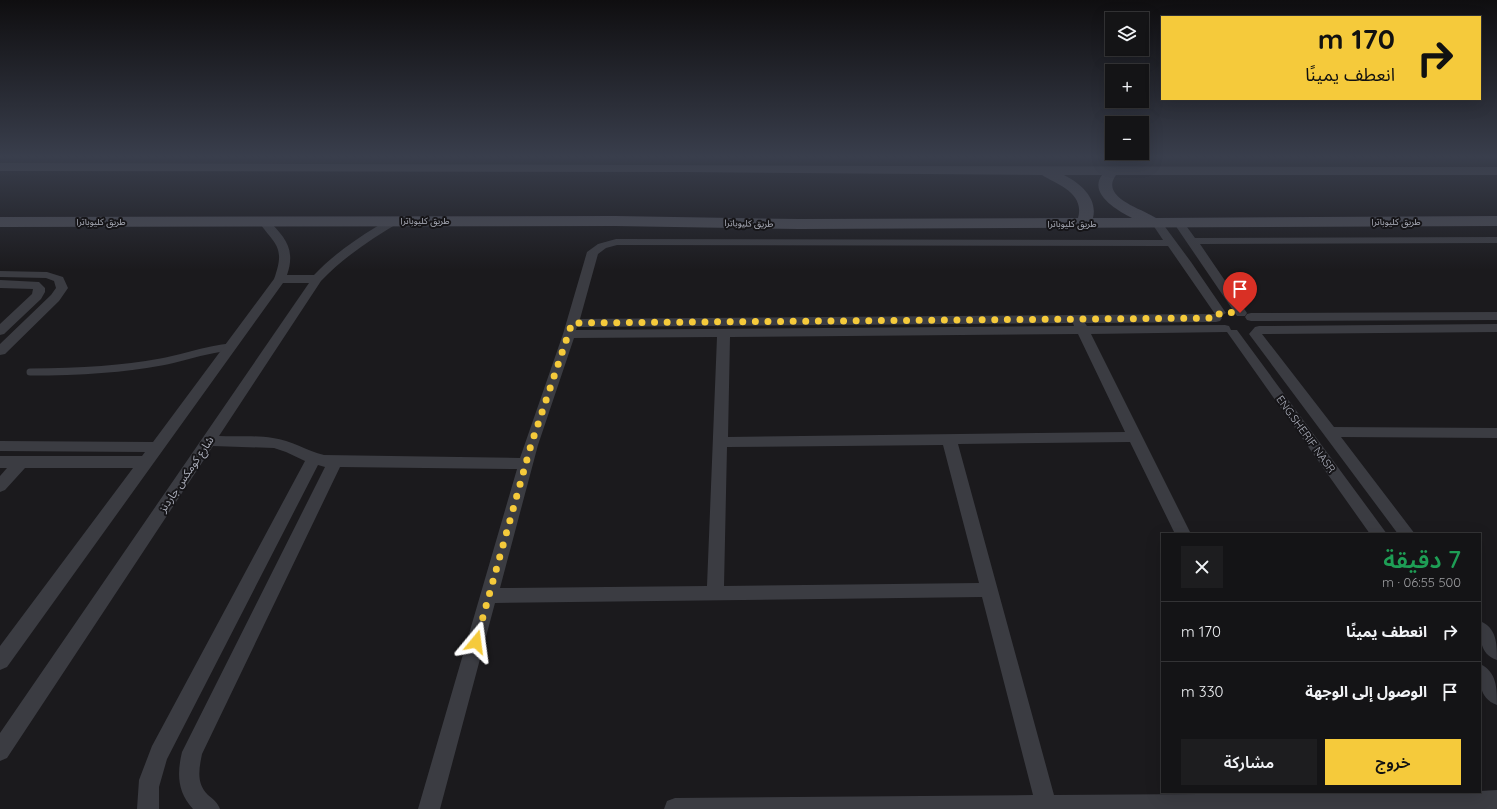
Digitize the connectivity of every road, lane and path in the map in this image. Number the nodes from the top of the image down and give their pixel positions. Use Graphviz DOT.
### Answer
graph roads {
  1 [pos="1081,195"];
  2 [pos="1109,195"];
  3 [pos="263,220"];
  4 [pos="396,220"];
  5 [pos="1497,221"];
  6 [pos="0,222"];
  7 [pos="1156,222"];
  8 [pos="1178,222"];
  9 [pos="1084,223"];
  10 [pos="1497,240"];
  11 [pos="1193,241"];
  12 [pos="1171,243"];
  13 [pos="1187,264"];
  14 [pos="1207,264"];
  15 [pos="0,274"];
  16 [pos="280,279"];
  17 [pos="317,279"];
  18 [pos="0,284"];
  19 [pos="1218,315"];
  20 [pos="1246,315"];
  21 [pos="1456,316"];
  22 [pos="1497,316"];
  23 [pos="1079,324"];
  24 [pos="705,328"];
  25 [pos="1469,328"];
  26 [pos="1497,328"];
  27 [pos="571,329"];
  28 [pos="0,331"];
  29 [pos="1229,331"];
  30 [pos="1257,332"];
  31 [pos="724,333"];
  32 [pos="230,347"];
  33 [pos="0,351"];
  34 [pos="30,372"];
  35 [pos="1330,432"];
  36 [pos="1497,433"];
  37 [pos="1135,437"];
  38 [pos="949,439"];
  39 [pos="208,441"];
  40 [pos="720,442"];
  41 [pos="0,446"];
  42 [pos="157,447"];
  43 [pos="314,459"];
  44 [pos="0,462"];
  45 [pos="21,462"];
  46 [pos="145,462"];
  47 [pos="335,462"];
  48 [pos="526,464"];
  49 [pos="0,486"];
  50 [pos="1183,533"];
  51 [pos="1378,533"];
  52 [pos="1406,533"];
  53 [pos="990,590"];
  54 [pos="715,593"];
  55 [pos="489,596"];
  56 [pos="1481,630"];
  57 [pos="1497,652"];
  58 [pos="0,661"];
  59 [pos="1481,674"];
  60 [pos="1497,696"];
  61 [pos="0,751"];
  62 [pos="1313,798"];
  63 [pos="1497,801"];
  64 [pos="1046,804"];
  65 [pos="148,809"];
  66 [pos="209,809"];
  67 [pos="429,809"];
  68 [pos="675,809"];
  1 -- 9 [label="main road"];
  2 -- 7 [label="main road"];
  3 -- 4 [label="main road, طريق كليوباترا"];
  3 -- 6 [label="main road, طريق كليوباترا"];
  3 -- 16 [label="street"];
  4 -- 9 [label="main road, طريق كليوباترا"];
  4 -- 17 [label="street, شارع كومكس جاردنز"];
  5 -- 8 [label="main road, طريق كليوباترا"];
  7 -- 8 [label="main road, طريق كليوباترا"];
  7 -- 9 [label="main road, طريق كليوباترا"];
  7 -- 12 [label="street, ENG.SHERIF NASR"];
  8 -- 11 [label="street"];
  10 -- 11 [label="street"];
  11 -- 14 [label="street"];
  12 -- 13 [label="street, ENG.SHERIF NASR"];
  12 -- 27 [label="street"];
  13 -- 14 [label="street"];
  13 -- 19 [label="street, ENG.SHERIF NASR"];
  14 -- 20 [label="street"];
  15 -- 33 [label="street"];
  16 -- 17 [label="street"];
  16 -- 32 [label="street"];
  17 -- 39 [label="street, شارع كومكس جاردنز"];
  18 -- 28 [label="street"];
  19 -- 20 [label="street"];
  19 -- 23 [label="street"];
  19 -- 29 [label="street, ENG.SHERIF NASR"];
  20 -- 21 [label="street"];
  20 -- 30 [label="street"];
  21 -- 22 [label="street"];
  21 -- 25 [label="street"];
  23 -- 24 [label="street"];
  23 -- 29 [label="street"];
  23 -- 31 [label="street"];
  23 -- 37 [label="street"];
  24 -- 27 [label="street"];
  24 -- 31 [label="street"];
  25 -- 26 [label="street"];
  25 -- 30 [label="street"];
  27 -- 48 [label="street"];
  29 -- 30 [label="street"];
  29 -- 51 [label="street, ENG.SHERIF NASR"];
  30 -- 35 [label="street"];
  31 -- 40 [label="street"];
  32 -- 34 [label="lane"];
  32 -- 42 [label="street"];
  35 -- 36 [label="street"];
  35 -- 52 [label="street"];
  37 -- 38 [label="street"];
  37 -- 50 [label="street"];
  38 -- 40 [label="street"];
  38 -- 53 [label="street"];
  39 -- 43 [label="street"];
  39 -- 61 [label="street, شارع كومكس جاردنز"];
  40 -- 54 [label="street"];
  41 -- 42 [label="street"];
  42 -- 46 [label="street"];
  43 -- 47 [label="street"];
  43 -- 65 [label="street"];
  44 -- 45 [label="street"];
  45 -- 46 [label="street"];
  45 -- 49 [label="street"];
  46 -- 58 [label="street"];
  47 -- 48 [label="street"];
  47 -- 66 [label="street"];
  48 -- 55 [label="street"];
  53 -- 54 [label="street"];
  53 -- 64 [label="street"];
  54 -- 55 [label="street"];
  55 -- 67 [label="street"];
  56 -- 57 [label="street"];
  59 -- 60 [label="street"];
  62 -- 63 [label="street"];
  62 -- 64 [label="street"];
  64 -- 68 [label="street"];
}
